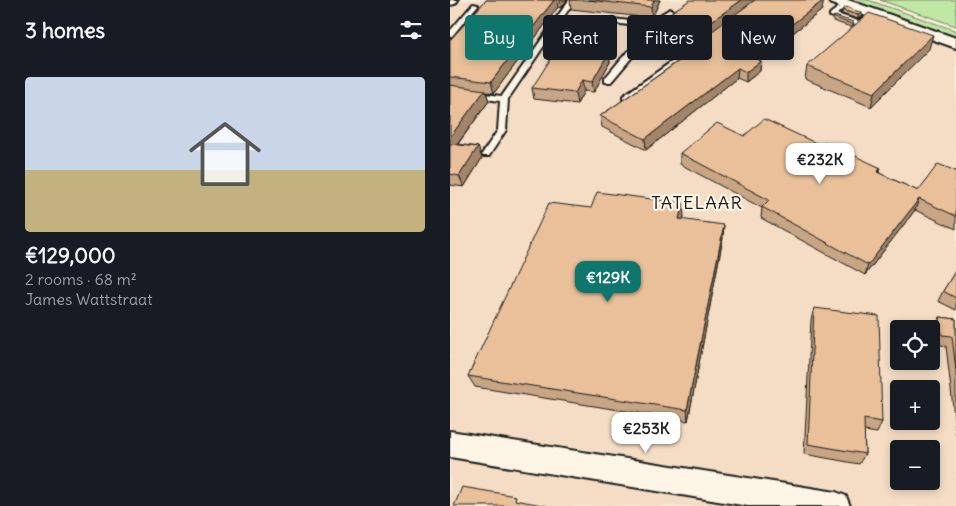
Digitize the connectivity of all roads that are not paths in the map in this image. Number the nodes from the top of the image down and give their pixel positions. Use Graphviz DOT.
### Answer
graph roads {
  1 [pos="572,0"];
  2 [pos="840,2"];
  3 [pos="475,5"];
  4 [pos="670,10"];
  5 [pos="663,15"];
  6 [pos="450,35"];
  7 [pos="715,35"];
  8 [pos="712,37"];
  9 [pos="956,43"];
  10 [pos="627,58"];
  11 [pos="680,60"];
  12 [pos="608,80"];
  13 [pos="450,92"];
  14 [pos="504,100"];
  15 [pos="622,101"];
  16 [pos="486,154"];
  17 [pos="450,444"];
  18 [pos="836,506"];
  1 -- 14 [label="lane"];
  2 -- 9 [label="street"];
  3 -- 6 [label="lane"];
  4 -- 5 [label="lane"];
  7 -- 8 [label="lane"];
  10 -- 12 [label="lane"];
  11 -- 15 [label="lane"];
  13 -- 14 [label="lane"];
  14 -- 16 [label="lane"];
  17 -- 18 [label="street"];
}
